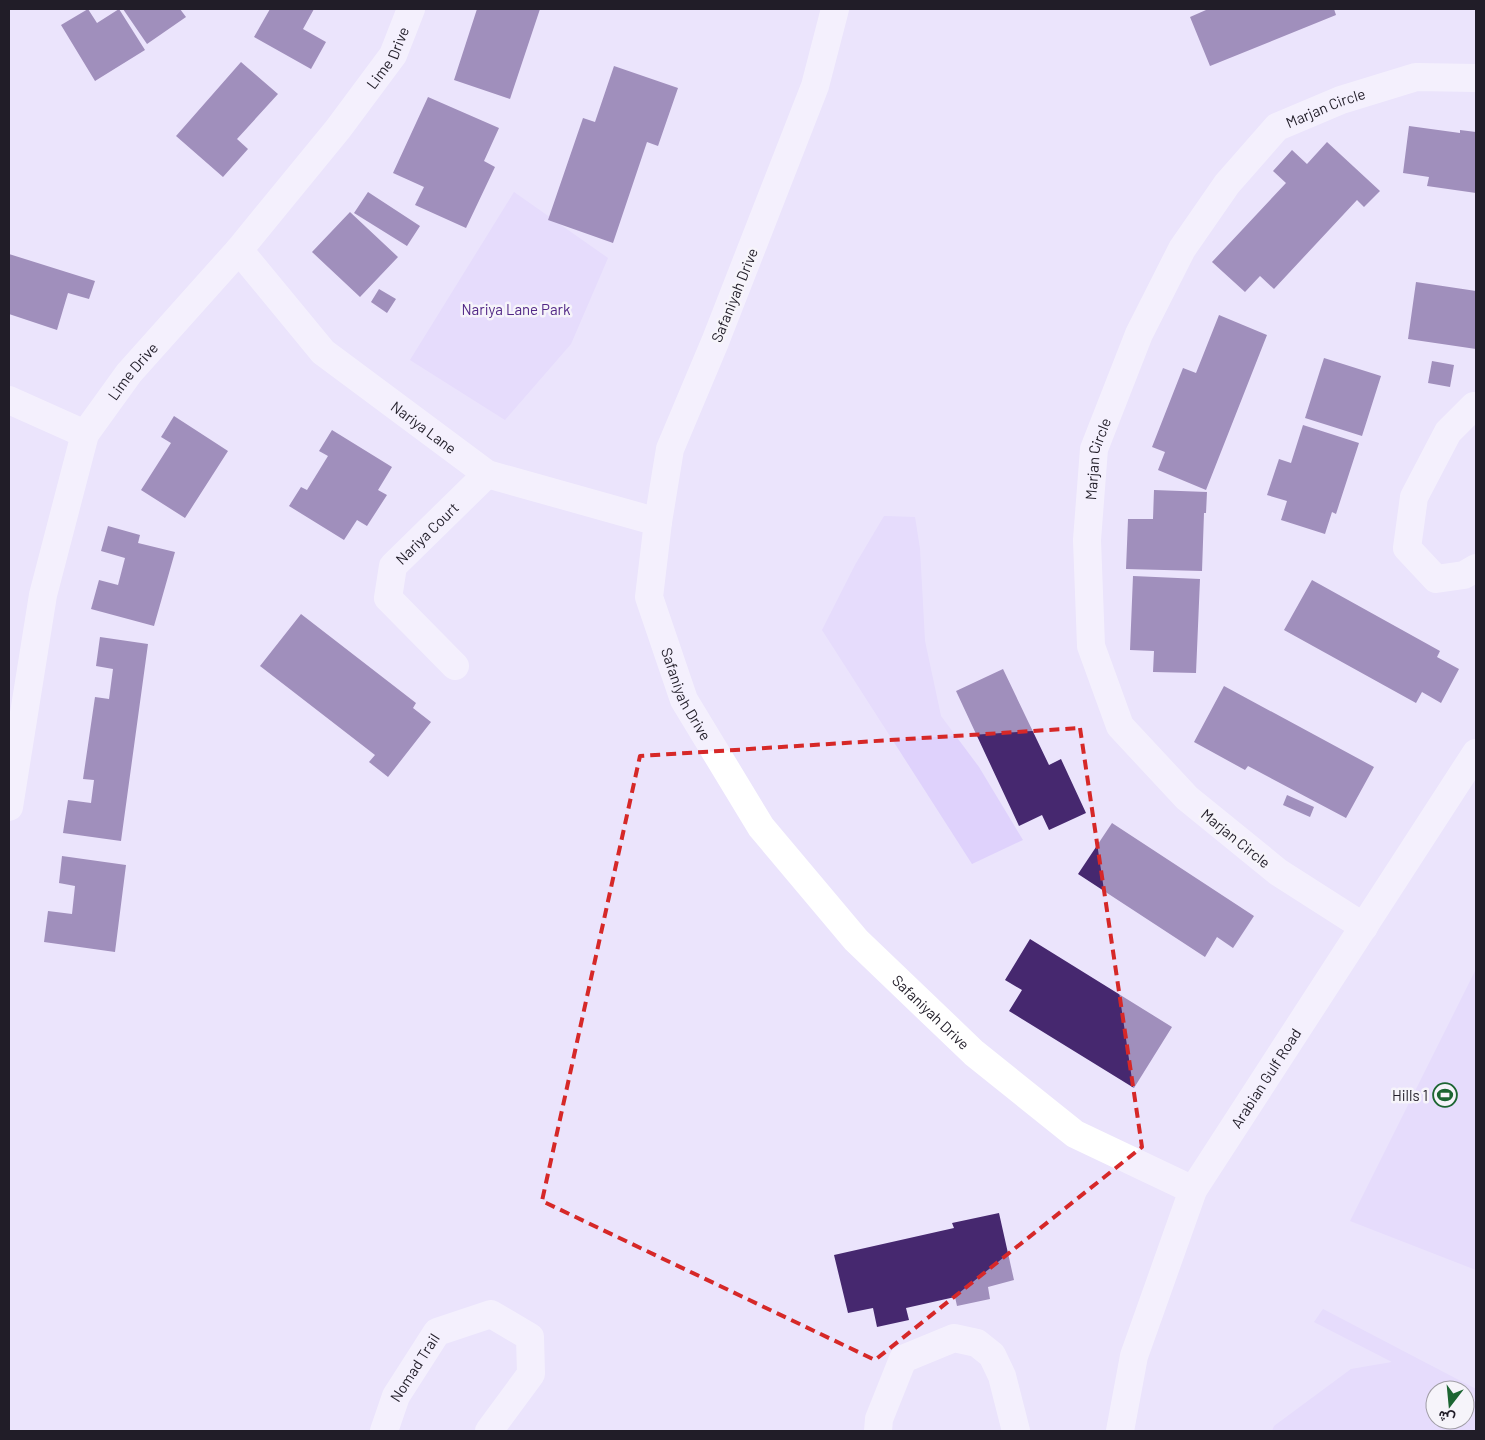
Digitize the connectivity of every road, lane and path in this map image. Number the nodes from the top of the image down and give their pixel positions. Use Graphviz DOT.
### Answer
graph roads {
  1 [pos="410,9"];
  2 [pos="835,9"];
  3 [pos="1476,78"];
  4 [pos="239,250"];
  5 [pos="9,400"];
  6 [pos="1476,406"];
  7 [pos="85,434"];
  8 [pos="488,474"];
  9 [pos="658,522"];
  10 [pos="1476,568"];
  11 [pos="455,666"];
  12 [pos="1476,753"];
  13 [pos="9,807"];
  14 [pos="1364,927"];
  15 [pos="1193,1190"];
  16 [pos="384,1431"];
  17 [pos="489,1431"];
  18 [pos="878,1431"];
  19 [pos="1016,1431"];
  20 [pos="1120,1431"];
  1 -- 4 [label="street, Lime Drive"];
  2 -- 9 [label="street, Safaniyah Drive"];
  3 -- 14 [label="street, Marjan Circle"];
  4 -- 7 [label="street, Lime Drive"];
  4 -- 8 [label="street, Nariya Lane"];
  5 -- 7 [label="street"];
  6 -- 10 [label="street"];
  7 -- 13 [label="street, Lime Drive"];
  8 -- 9 [label="street, Nariya Lane"];
  8 -- 11 [label="street, Nariya Court"];
  9 -- 15 [label="street, Safaniyah Drive"];
  12 -- 14 [label="street, Arabian Gulf Road"];
  14 -- 15 [label="street, Arabian Gulf Road"];
  15 -- 20 [label="street, Arabian Gulf Road"];
  16 -- 17 [label="street, Nomad Trail"];
  18 -- 19 [label="street"];
}
